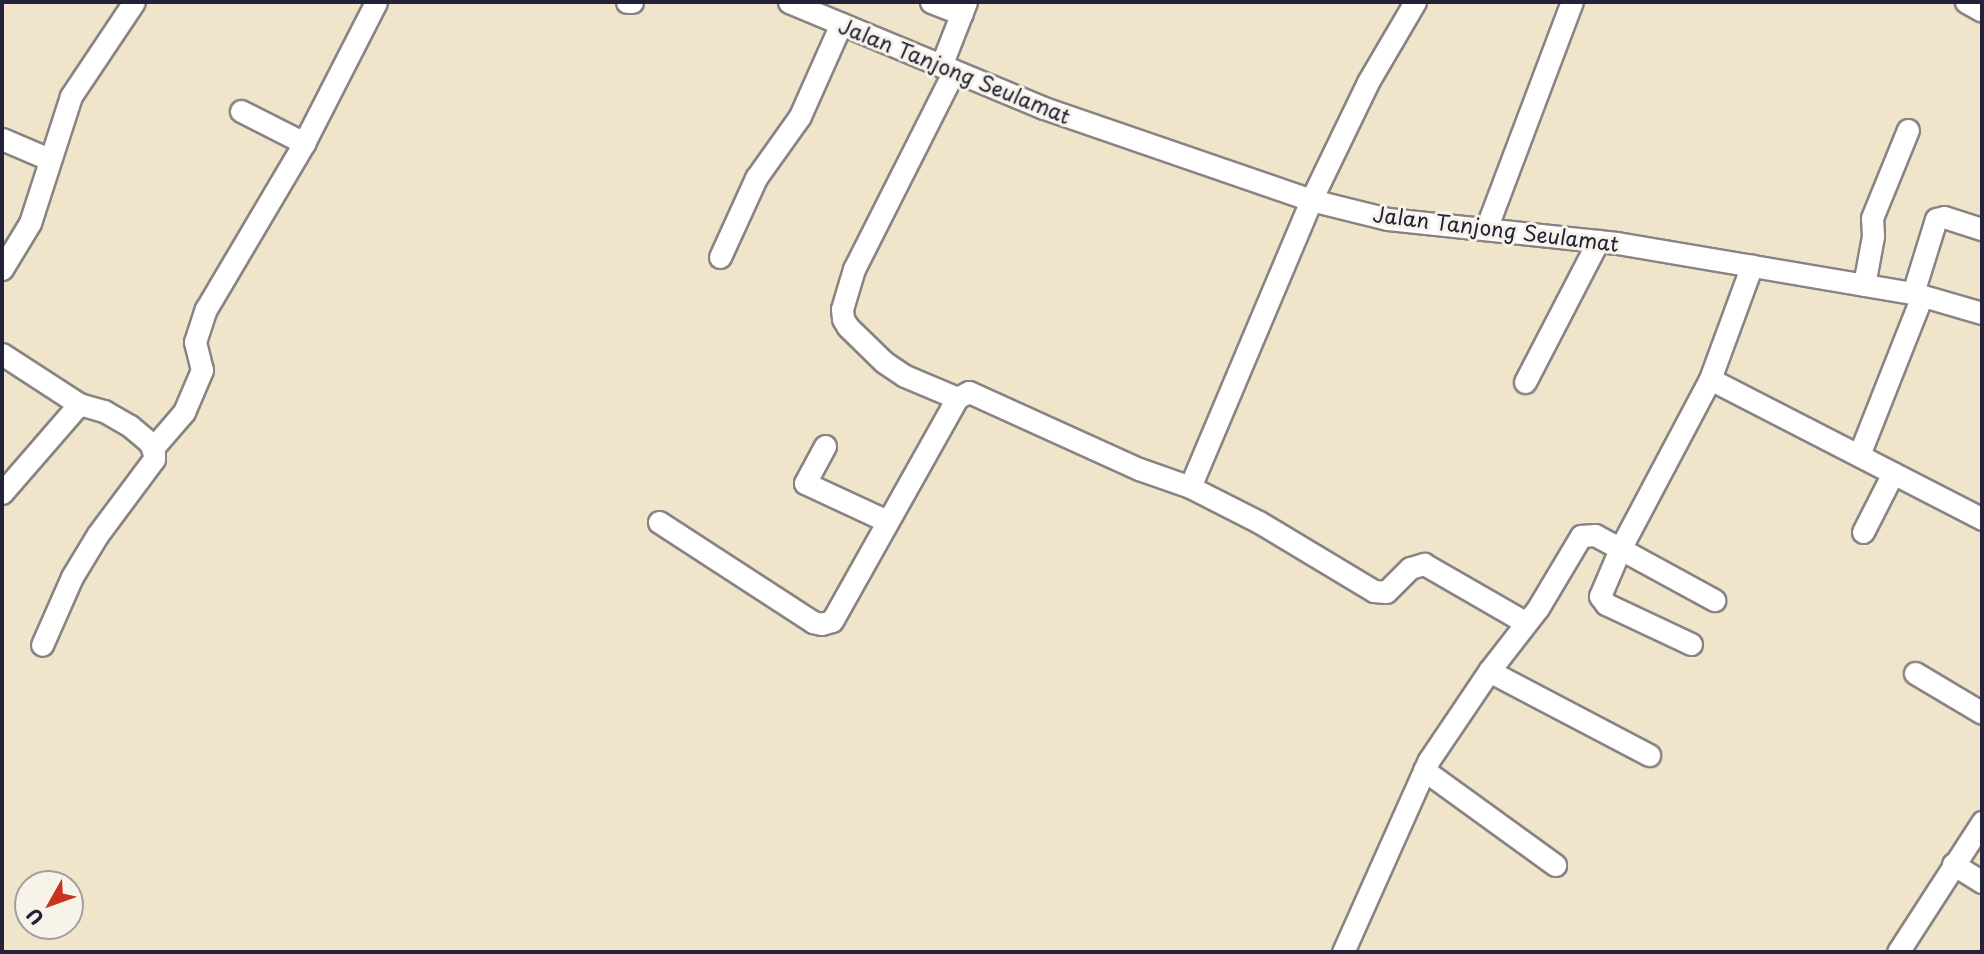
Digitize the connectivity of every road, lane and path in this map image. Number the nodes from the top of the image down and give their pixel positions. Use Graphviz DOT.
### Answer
graph roads {
  1 [pos="134,2"];
  2 [pos="376,2"];
  3 [pos="789,2"];
  4 [pos="931,2"];
  5 [pos="1415,2"];
  6 [pos="1572,2"];
  7 [pos="1966,2"];
  8 [pos="821,8"];
  9 [pos="964,8"];
  10 [pos="1982,11"];
  11 [pos="841,24"];
  12 [pos="948,69"];
  13 [pos="241,111"];
  14 [pos="1908,130"];
  15 [pos="2,139"];
  16 [pos="304,143"];
  17 [pos="49,159"];
  18 [pos="1311,200"];
  19 [pos="1486,229"];
  20 [pos="1982,229"];
  21 [pos="1598,240"];
  22 [pos="720,257"];
  23 [pos="1752,265"];
  24 [pos="2,269"];
  25 [pos="1864,285"];
  26 [pos="1917,295"];
  27 [pos="1982,313"];
  28 [pos="2,354"];
  29 [pos="1710,379"];
  30 [pos="1525,382"];
  31 [pos="957,398"];
  32 [pos="79,404"];
  33 [pos="825,446"];
  34 [pos="153,448"];
  35 [pos="1859,455"];
  36 [pos="1893,473"];
  37 [pos="1189,487"];
  38 [pos="2,493"];
  39 [pos="1982,519"];
  40 [pos="659,522"];
  41 [pos="887,522"];
  42 [pos="1863,532"];
  43 [pos="1620,549"];
  44 [pos="1714,600"];
  45 [pos="1525,622"];
  46 [pos="1691,644"];
  47 [pos="42,645"];
  48 [pos="1489,671"];
  49 [pos="1915,673"];
  50 [pos="1982,713"];
  51 [pos="1649,755"];
  52 [pos="1424,770"];
  53 [pos="1982,822"];
  54 [pos="1953,864"];
  55 [pos="1555,865"];
  56 [pos="1982,882"];
  57 [pos="1343,952"];
  58 [pos="1898,952"];
  1 -- 17 [label="street"];
  2 -- 16 [label="street"];
  3 -- 8 [label="street, Jalan Tanjong Seulamat"];
  4 -- 9 [label="street"];
  5 -- 18 [label="street"];
  6 -- 19 [label="street"];
  7 -- 10 [label="street"];
  8 -- 11 [label="street, Jalan Tanjong Seulamat"];
  9 -- 12 [label="street"];
  11 -- 12 [label="street, Jalan Tanjong Seulamat"];
  11 -- 22 [label="street"];
  12 -- 18 [label="street, Jalan Tanjong Seulamat"];
  12 -- 31 [label="street"];
  13 -- 16 [label="street"];
  14 -- 25 [label="street"];
  15 -- 17 [label="street"];
  16 -- 34 [label="street"];
  17 -- 24 [label="street"];
  18 -- 19 [label="street, Jalan Tanjong Seulamat"];
  18 -- 37 [label="street"];
  19 -- 21 [label="street, Jalan Tanjong Seulamat"];
  20 -- 26 [label="street"];
  21 -- 23 [label="street, Jalan Tanjong Seulamat"];
  21 -- 30 [label="street"];
  23 -- 25 [label="street, Jalan Tanjong Seulamat"];
  23 -- 29 [label="street"];
  25 -- 26 [label="street, Jalan Tanjong Seulamat"];
  26 -- 27 [label="street, Jalan Tanjong Seulamat"];
  26 -- 35 [label="street"];
  28 -- 32 [label="street"];
  29 -- 35 [label="street"];
  29 -- 43 [label="street"];
  31 -- 37 [label="street"];
  31 -- 41 [label="street"];
  32 -- 34 [label="street"];
  32 -- 38 [label="street"];
  33 -- 41 [label="street"];
  34 -- 47 [label="street"];
  35 -- 36 [label="street"];
  36 -- 39 [label="street"];
  36 -- 42 [label="street"];
  37 -- 45 [label="street"];
  40 -- 41 [label="street"];
  43 -- 44 [label="street"];
  43 -- 45 [label="street"];
  43 -- 46 [label="street"];
  45 -- 48 [label="street"];
  48 -- 51 [label="street"];
  48 -- 52 [label="street"];
  49 -- 50 [label="street"];
  52 -- 55 [label="street"];
  52 -- 57 [label="street"];
  53 -- 54 [label="street"];
  54 -- 56 [label="street"];
  54 -- 58 [label="street"];
}
